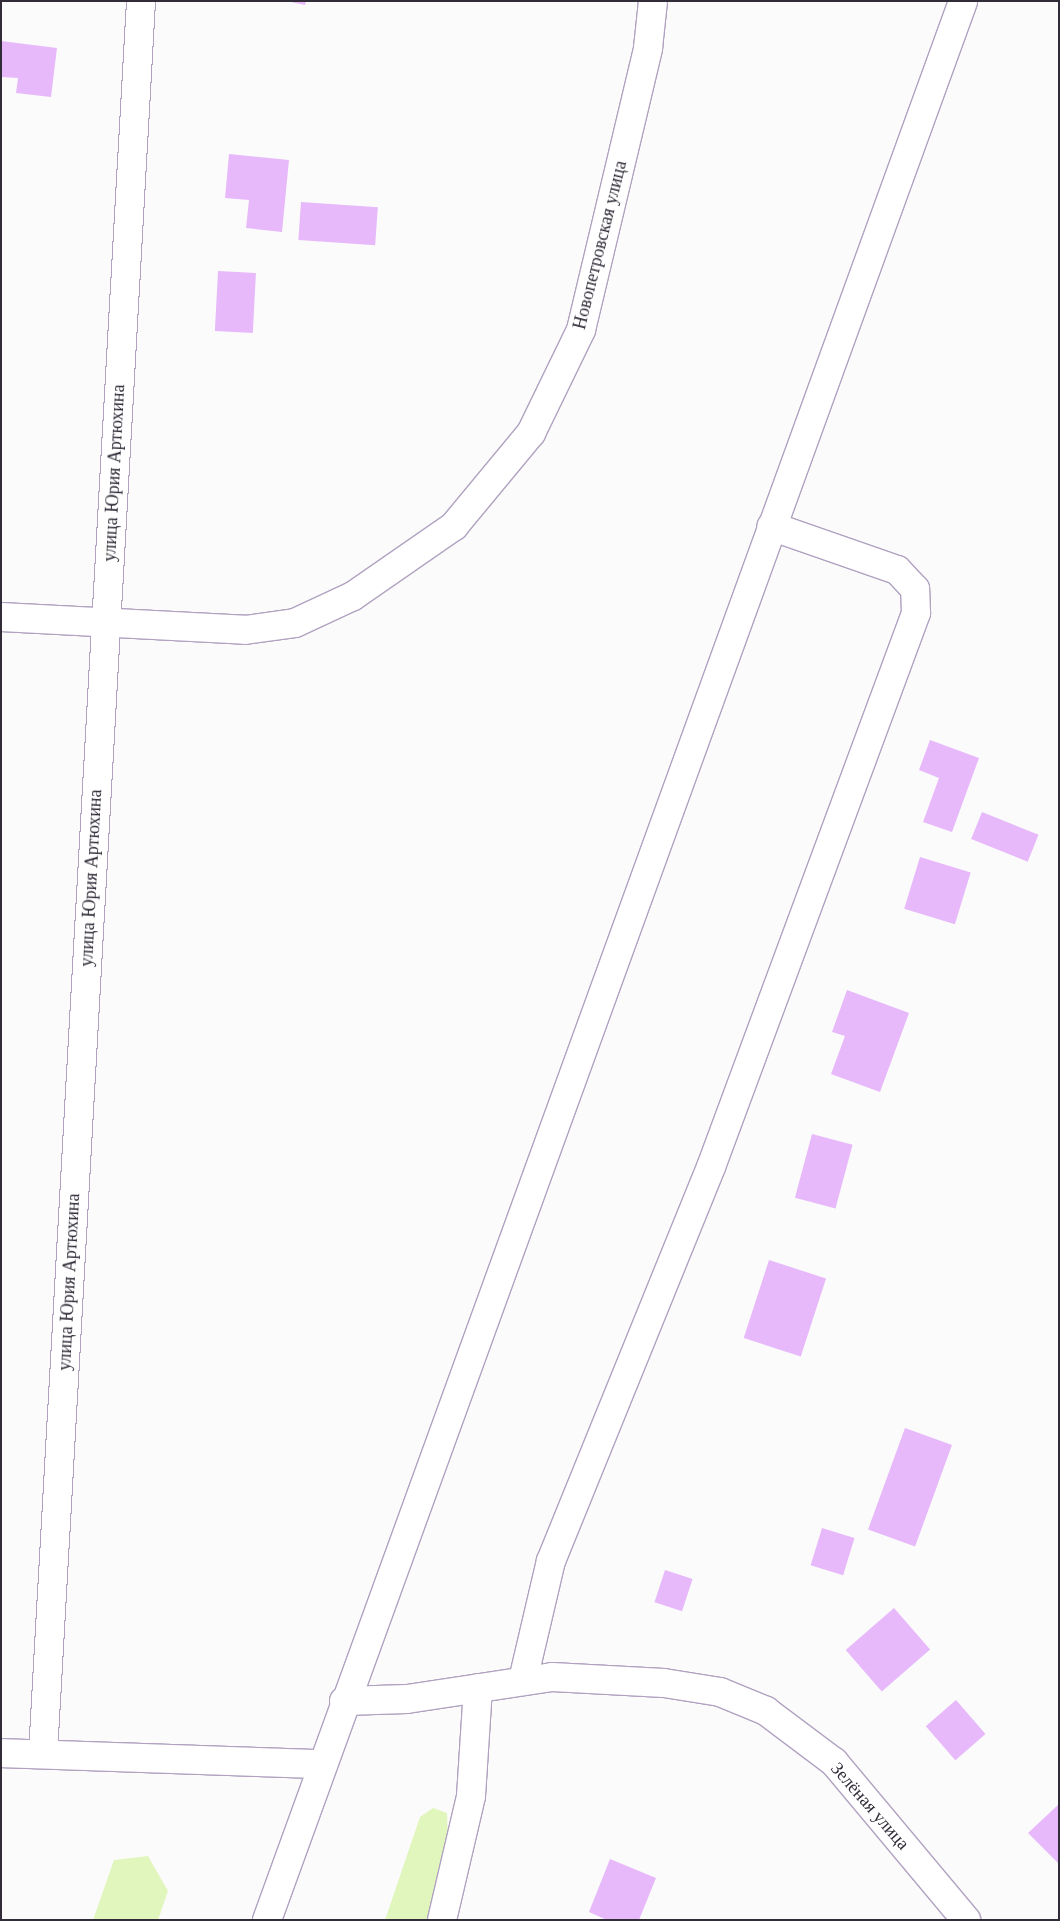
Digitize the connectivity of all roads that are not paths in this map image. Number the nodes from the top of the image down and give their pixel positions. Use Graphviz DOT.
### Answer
graph roads {
  1 [pos="141,1"];
  2 [pos="653,1"];
  3 [pos="963,1"];
  4 [pos="771,526"];
  5 [pos="1,617"];
  6 [pos="105,625"];
  7 [pos="523,1680"];
  8 [pos="478,1688"];
  9 [pos="344,1700"];
  10 [pos="1,1753"];
  11 [pos="43,1754"];
  12 [pos="323,1764"];
  13 [pos="267,1920"];
  14 [pos="442,1920"];
  15 [pos="966,1920"];
  1 -- 6 [label="main road, улица Юрия Артюхина"];
  2 -- 6 [label="main road, Новопетровская улица"];
  3 -- 4 [label="main road"];
  4 -- 7 [label="main road"];
  4 -- 9 [label="main road"];
  5 -- 6 [label="main road, Новопетровская улица"];
  6 -- 11 [label="main road, улица Юрия Артюхина"];
  7 -- 8 [label="main road, Зелёная улица"];
  7 -- 15 [label="main road, Зелёная улица"];
  8 -- 9 [label="main road, Зелёная улица"];
  8 -- 14 [label="main road"];
  9 -- 12 [label="main road"];
  10 -- 11 [label="main road"];
  11 -- 12 [label="main road"];
  12 -- 13 [label="main road"];
}
